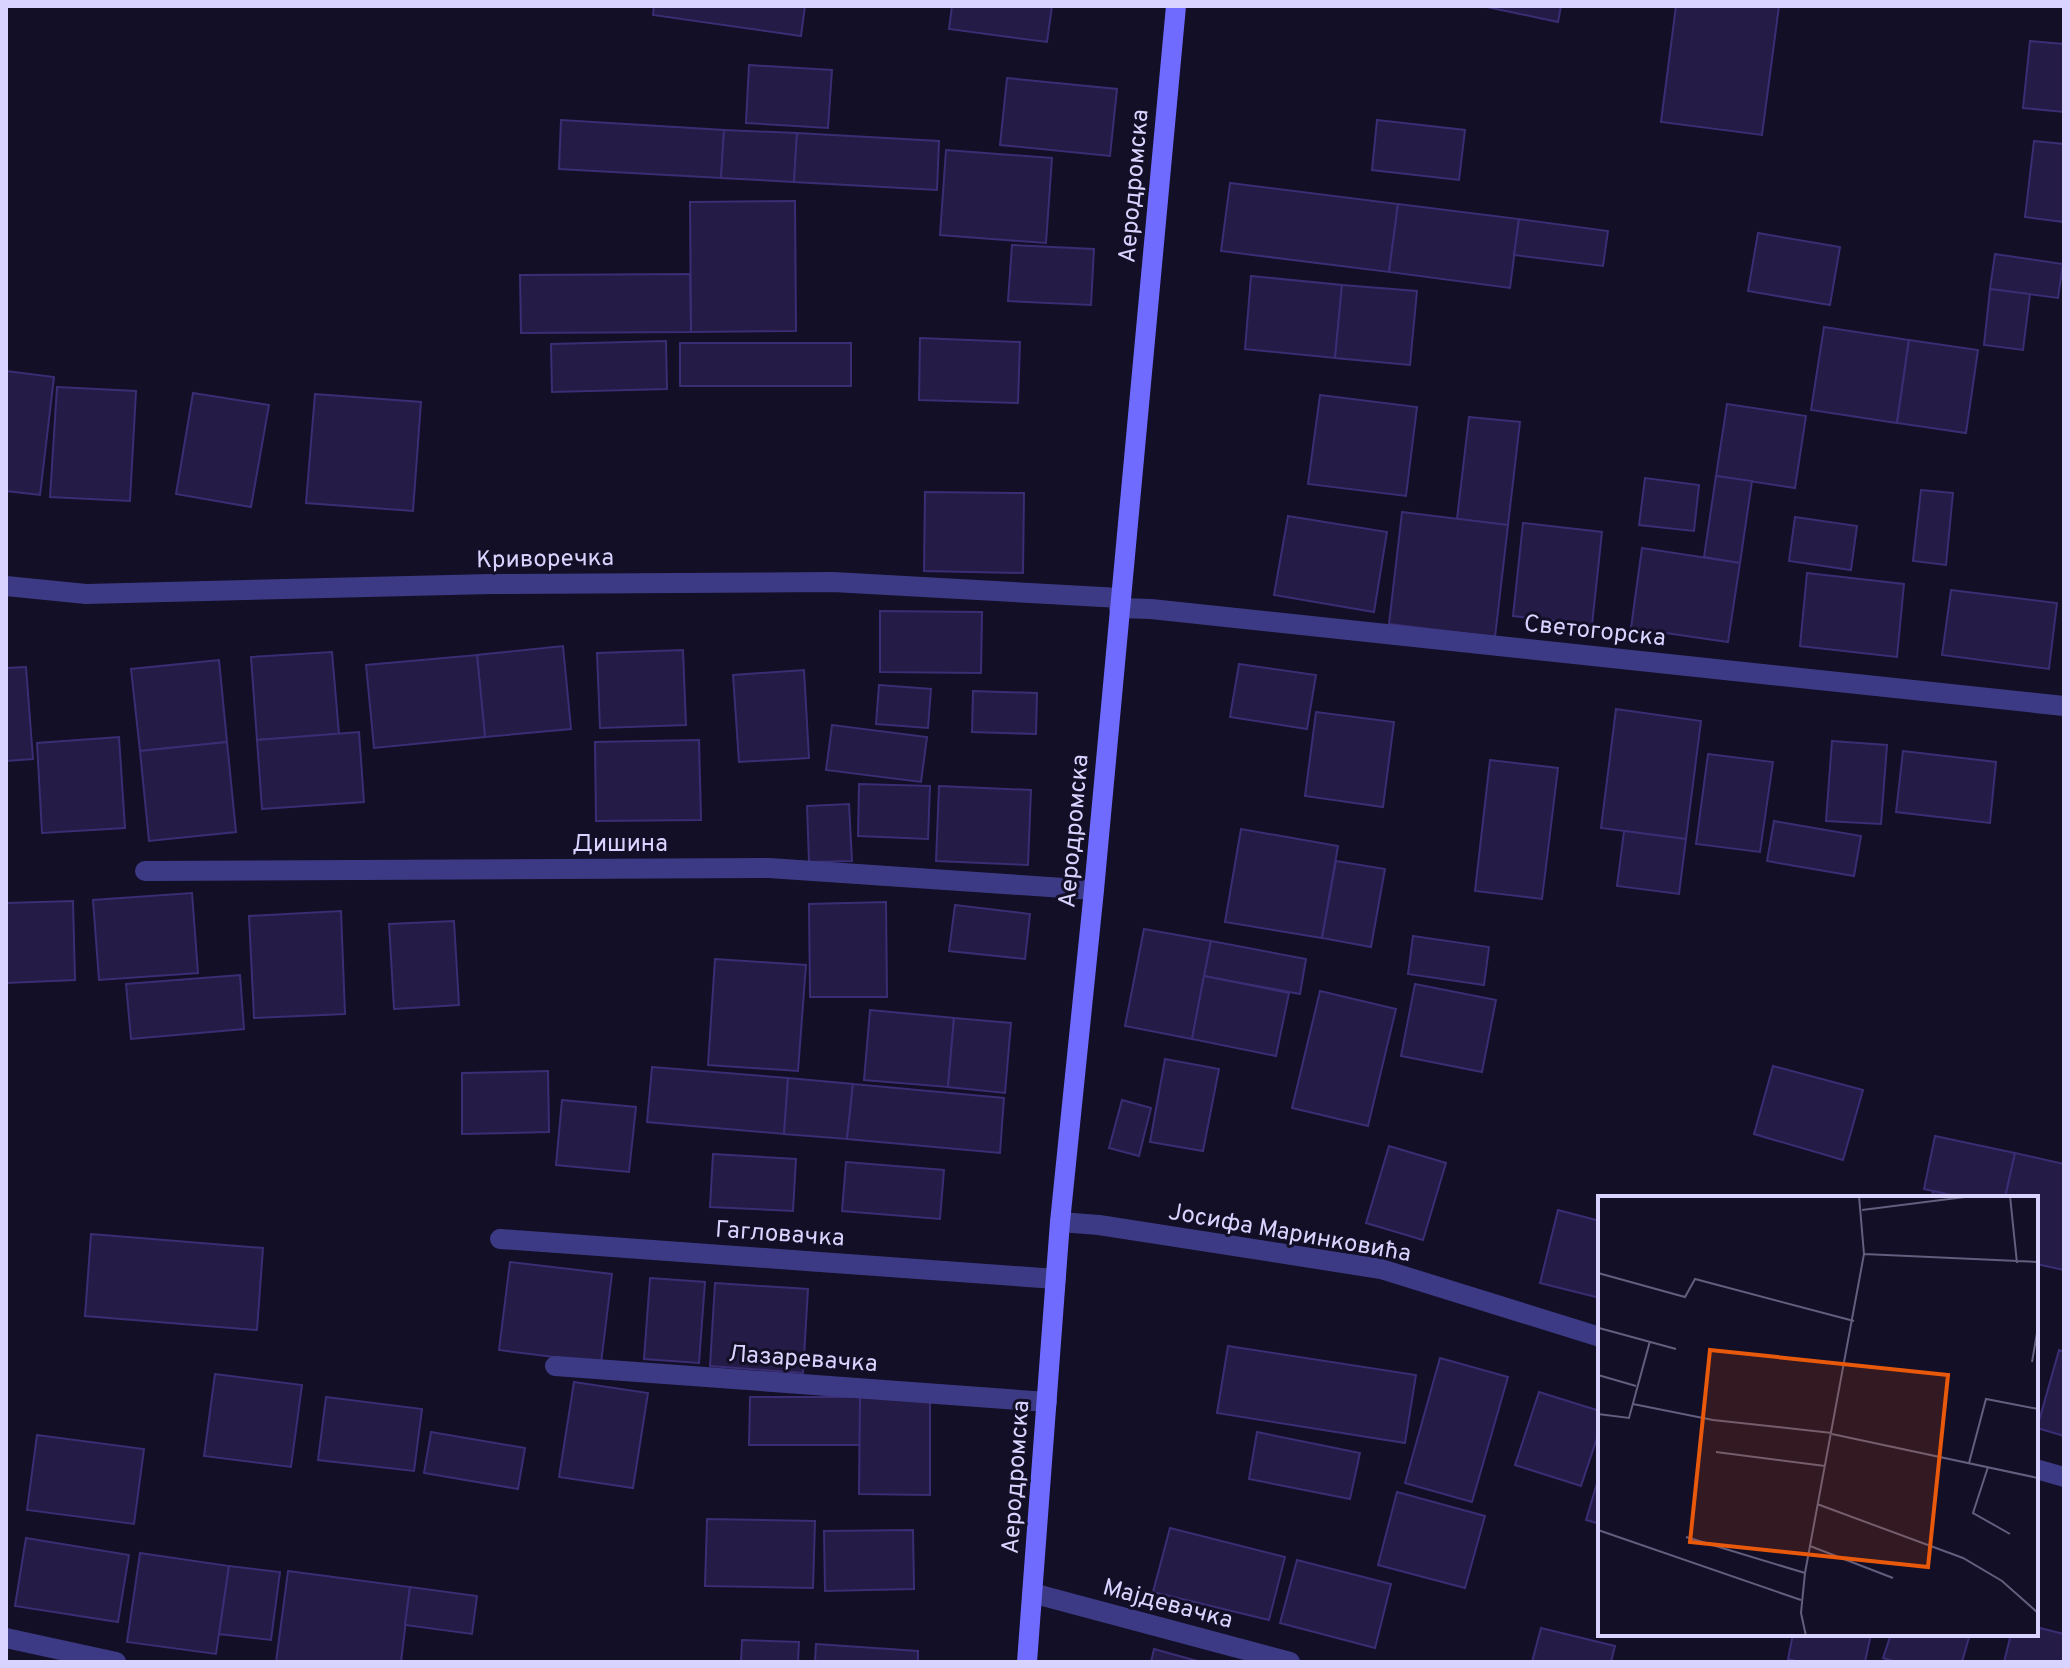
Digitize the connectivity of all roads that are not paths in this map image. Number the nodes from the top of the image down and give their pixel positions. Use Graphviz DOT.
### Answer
graph roads {
  1 [pos="1176,6"];
  2 [pos="6,586"];
  3 [pos="1120,603"];
  4 [pos="2064,706"];
  5 [pos="145,871"];
  6 [pos="1094,890"];
  7 [pos="1060,1222"];
  8 [pos="500,1239"];
  9 [pos="1056,1279"];
  10 [pos="1598,1336"];
  11 [pos="555,1366"];
  12 [pos="1047,1402"];
  13 [pos="2038,1470"];
  14 [pos="2064,1477"];
  15 [pos="1032,1593"];
  16 [pos="6,1638"];
  17 [pos="116,1662"];
  18 [pos="1027,1662"];
  19 [pos="1290,1662"];
  1 -- 3 [label="street, Аеродромска"];
  2 -- 3 [label="street, Криворечка"];
  3 -- 4 [label="street, Светогорска"];
  3 -- 6 [label="street, Аеродромска"];
  5 -- 6 [label="street, Дишина"];
  6 -- 7 [label="street, Аеродромска"];
  7 -- 9 [label="street, Аеродромска"];
  7 -- 10 [label="street, Јосифа Маринковића"];
  8 -- 9 [label="street, Гагловачка"];
  9 -- 12 [label="street, Аеродромска"];
  11 -- 12 [label="street, Лазаревачка"];
  12 -- 15 [label="street, Аеродромска"];
  13 -- 14 [label="street"];
  15 -- 18 [label="street, Аеродромска"];
  15 -- 19 [label="street, Мајдевачка"];
  16 -- 17 [label="street"];
}
